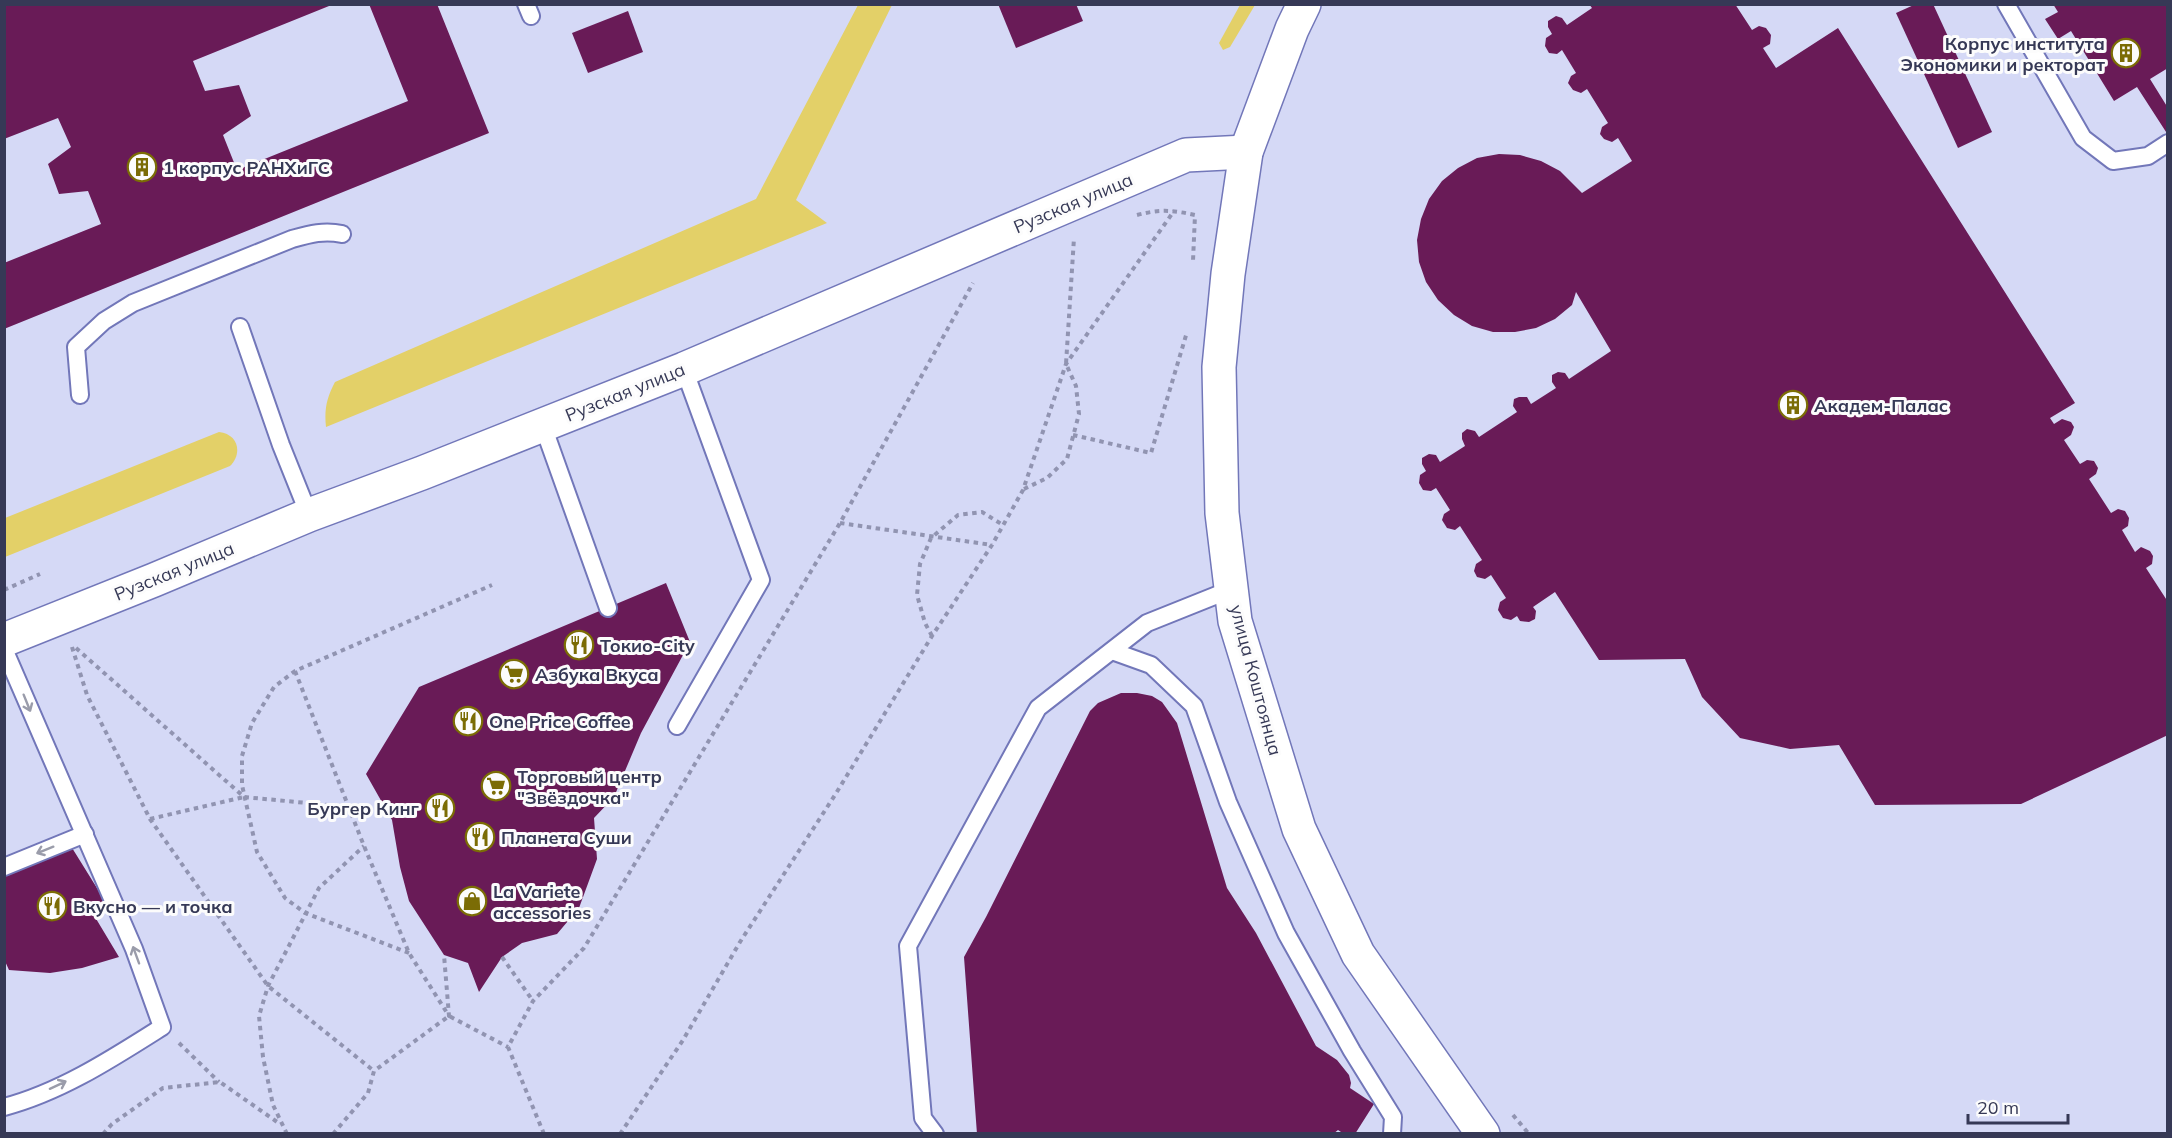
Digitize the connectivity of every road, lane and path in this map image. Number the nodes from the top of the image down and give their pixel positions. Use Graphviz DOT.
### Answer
graph roads {
  1 [pos="1304,4"];
  2 [pos="2006,4"];
  3 [pos="2168,143"];
  4 [pos="1246,152"];
  5 [pos="1158,209"];
  6 [pos="1175,210"];
  7 [pos="1074,233"];
  8 [pos="342,234"];
  9 [pos="1193,271"];
  10 [pos="976,278"];
  11 [pos="240,327"];
  12 [pos="1187,331"];
  13 [pos="1066,364"];
  14 [pos="684,369"];
  15 [pos="80,395"];
  16 [pos="543,426"];
  17 [pos="1073,435"];
  18 [pos="1023,490"];
  19 [pos="309,515"];
  20 [pos="840,523"];
  21 [pos="1003,525"];
  22 [pos="931,538"];
  23 [pos="992,545"];
  24 [pos="40,574"];
  25 [pos="492,585"];
  26 [pos="1232,589"];
  27 [pos="4,590"];
  28 [pos="608,608"];
  29 [pos="932,636"];
  30 [pos="4,640"];
  31 [pos="4,649"];
  32 [pos="1112,651"];
  33 [pos="295,671"];
  34 [pos="677,726"];
  35 [pos="244,797"];
  36 [pos="349,807"];
  37 [pos="150,819"];
  38 [pos="85,834"];
  39 [pos="364,846"];
  40 [pos="4,867"];
  41 [pos="305,914"];
  42 [pos="409,952"];
  43 [pos="444,955"];
  44 [pos="502,957"];
  45 [pos="268,986"];
  46 [pos="532,1001"];
  47 [pos="449,1016"];
  48 [pos="162,1027"];
  49 [pos="508,1047"];
  50 [pos="374,1071"];
  51 [pos="220,1082"];
  52 [pos="4,1107"];
  53 [pos="281,1124"];
  54 [pos="1473,1126"];
  55 [pos="103,1134"];
  56 [pos="286,1134"];
  57 [pos="333,1134"];
  58 [pos="543,1134"];
  59 [pos="620,1134"];
  60 [pos="935,1134"];
  61 [pos="1392,1134"];
  1 -- 4 [label="street, улица Коштоянца"];
  2 -- 3 [label="lane"];
  4 -- 14 [label="street, Рузская улица"];
  4 -- 26 [label="street, улица Коштоянца"];
  5 -- 6 [label="path"];
  6 -- 9 [label="path"];
  6 -- 13 [label="path"];
  7 -- 13 [label="path"];
  8 -- 15 [label="lane"];
  10 -- 20 [label="path"];
  11 -- 19 [label="lane"];
  12 -- 17 [label="path"];
  13 -- 17 [label="path"];
  13 -- 18 [label="path"];
  14 -- 16 [label="street, Рузская улица"];
  14 -- 34 [label="lane"];
  16 -- 19 [label="street, Рузская улица"];
  16 -- 28 [label="lane"];
  17 -- 18 [label="path"];
  18 -- 21 [label="path"];
  19 -- 30 [label="street, Рузская улица"];
  20 -- 22 [label="path"];
  20 -- 46 [label="path"];
  21 -- 22 [label="path"];
  21 -- 23 [label="path"];
  22 -- 23 [label="path"];
  22 -- 29 [label="path"];
  23 -- 29 [label="path"];
  24 -- 27 [label="path"];
  25 -- 33 [label="path"];
  26 -- 32 [label="lane"];
  26 -- 54 [label="street, улица Коштоянца"];
  29 -- 59 [label="path"];
  31 -- 38 [label="lane, one-way"];
  32 -- 60 [label="lane"];
  32 -- 61 [label="lane"];
  33 -- 35 [label="path"];
  33 -- 36 [label="path"];
  35 -- 36 [label="path"];
  35 -- 37 [label="path"];
  35 -- 37 [label="path"];
  35 -- 41 [label="path"];
  36 -- 39 [label="path"];
  37 -- 45 [label="path"];
  38 -- 40 [label="lane, one-way"];
  48 -- 38 [label="lane, one-way"];
  39 -- 41 [label="path"];
  39 -- 42 [label="path"];
  41 -- 42 [label="path"];
  41 -- 45 [label="path"];
  42 -- 47 [label="path"];
  43 -- 47 [label="path"];
  44 -- 46 [label="path"];
  45 -- 50 [label="path"];
  45 -- 53 [label="path"];
  46 -- 49 [label="path"];
  47 -- 49 [label="path"];
  47 -- 50 [label="path"];
  48 -- 51 [label="path"];
  52 -- 48 [label="lane, one-way"];
  49 -- 58 [label="path"];
  50 -- 57 [label="path"];
  51 -- 53 [label="path"];
  51 -- 55 [label="path"];
  53 -- 56 [label="path"];
}
